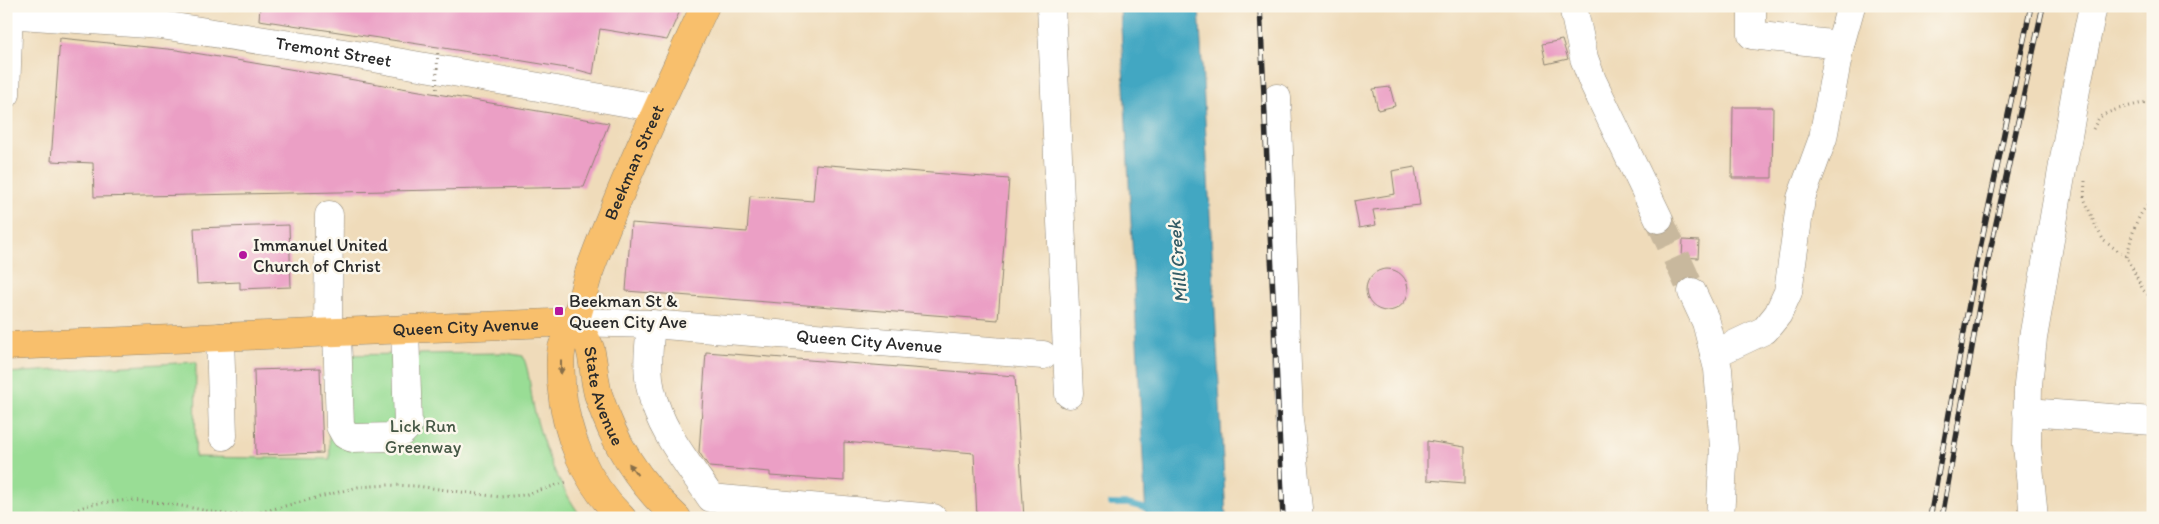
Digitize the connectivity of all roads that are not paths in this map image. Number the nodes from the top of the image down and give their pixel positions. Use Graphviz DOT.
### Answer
graph roads {
  1 [pos="705,6"];
  2 [pos="1051,6"];
  3 [pos="1573,6"];
  4 [pos="1752,6"];
  5 [pos="1851,6"];
  6 [pos="2092,6"];
  7 [pos="8,11"];
  8 [pos="1840,45"];
  9 [pos="6,94"];
  10 [pos="1277,98"];
  11 [pos="658,108"];
  12 [pos="329,215"];
  13 [pos="1659,219"];
  14 [pos="1692,292"];
  15 [pos="575,322"];
  16 [pos="651,324"];
  17 [pos="404,329"];
  18 [pos="332,332"];
  19 [pos="220,337"];
  20 [pos="6,346"];
  21 [pos="1714,354"];
  22 [pos="1043,355"];
  23 [pos="1069,394"];
  24 [pos="2027,412"];
  25 [pos="2153,420"];
  26 [pos="223,436"];
  27 [pos="757,511"];
  28 [pos="622,518"];
  29 [pos="677,518"];
  30 [pos="933,518"];
  31 [pos="1299,518"];
  32 [pos="1720,518"];
  33 [pos="2034,518"];
  1 -- 11 [label="main road, Beekman Street"];
  2 -- 23 [label="street"];
  3 -- 13 [label="street"];
  4 -- 8 [label="street"];
  5 -- 8 [label="street"];
  6 -- 24 [label="street"];
  7 -- 9 [label="street"];
  7 -- 11 [label="street, Tremont Street"];
  8 -- 21 [label="street"];
  10 -- 31 [label="street"];
  11 -- 15 [label="main road, Beekman Street"];
  12 -- 18 [label="street"];
  14 -- 21 [label="street"];
  15 -- 16 [label="street, Queen City Avenue"];
  15 -- 17 [label="main road, Queen City Avenue"];
  15 -- 28 [label="main road, State Avenue, one-way"];
  29 -- 15 [label="main road, State Avenue, one-way"];
  16 -- 22 [label="street, Queen City Avenue"];
  16 -- 27 [label="street"];
  17 -- 18 [label="main road, Queen City Avenue"];
  17 -- 18 [label="street"];
  18 -- 19 [label="main road, Queen City Avenue"];
  19 -- 20 [label="main road, Queen City Avenue"];
  19 -- 26 [label="street"];
  21 -- 32 [label="street"];
  24 -- 25 [label="street"];
  24 -- 33 [label="street"];
  27 -- 30 [label="street"];
}
